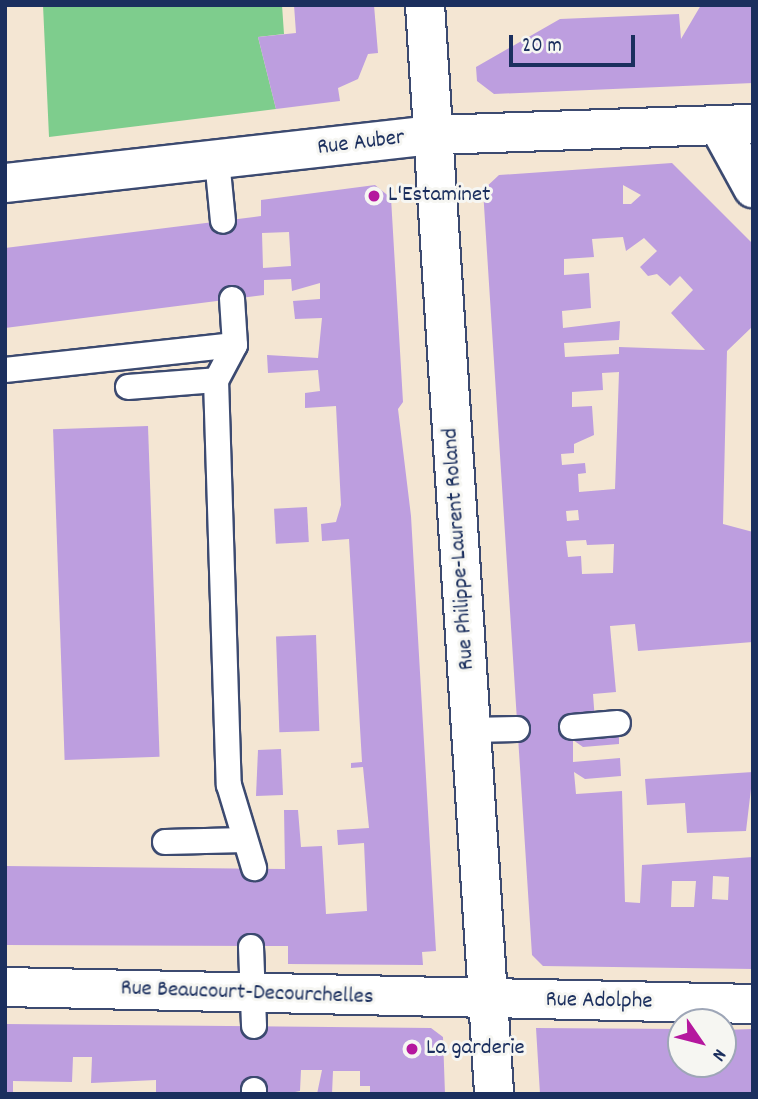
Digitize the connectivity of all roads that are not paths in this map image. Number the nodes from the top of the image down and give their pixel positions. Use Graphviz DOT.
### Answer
graph roads {
  1 [pos="425,5"];
  2 [pos="736,125"];
  3 [pos="434,135"];
  4 [pos="217,160"];
  5 [pos="5,183"];
  6 [pos="753,188"];
  7 [pos="223,221"];
  8 [pos="232,299"];
  9 [pos="235,345"];
  10 [pos="5,370"];
  11 [pos="216,380"];
  12 [pos="128,387"];
  13 [pos="618,723"];
  14 [pos="572,727"];
  15 [pos="517,729"];
  16 [pos="471,730"];
  17 [pos="245,840"];
  18 [pos="165,842"];
  19 [pos="254,869"];
  20 [pos="251,947"];
  21 [pos="5,986"];
  22 [pos="488,1002"];
  23 [pos="753,1004"];
  24 [pos="254,1009"];
  25 [pos="494,1094"];
  1 -- 3 [label="street, Rue Philippe-Laurent Roland"];
  2 -- 3 [label="street, Rue Auber"];
  2 -- 6 [label="street"];
  3 -- 4 [label="street, Rue Auber"];
  3 -- 16 [label="street, Rue Philippe-Laurent Roland"];
  4 -- 5 [label="street, Rue Auber"];
  4 -- 7 [label="lane"];
  8 -- 9 [label="lane"];
  9 -- 10 [label="lane"];
  9 -- 11 [label="lane"];
  11 -- 12 [label="lane"];
  11 -- 17 [label="lane"];
  13 -- 14 [label="lane"];
  15 -- 16 [label="lane"];
  16 -- 22 [label="street, Rue Philippe-Laurent Roland"];
  17 -- 18 [label="lane"];
  17 -- 19 [label="lane"];
  20 -- 24 [label="lane"];
  21 -- 24 [label="street, Rue Beaucourt-Decourchelles"];
  22 -- 23 [label="street, Rue Adolphe"];
  22 -- 24 [label="street, Rue Beaucourt-Decourchelles"];
  22 -- 25 [label="street, Rue Philippe-Laurent Roland"];
}
